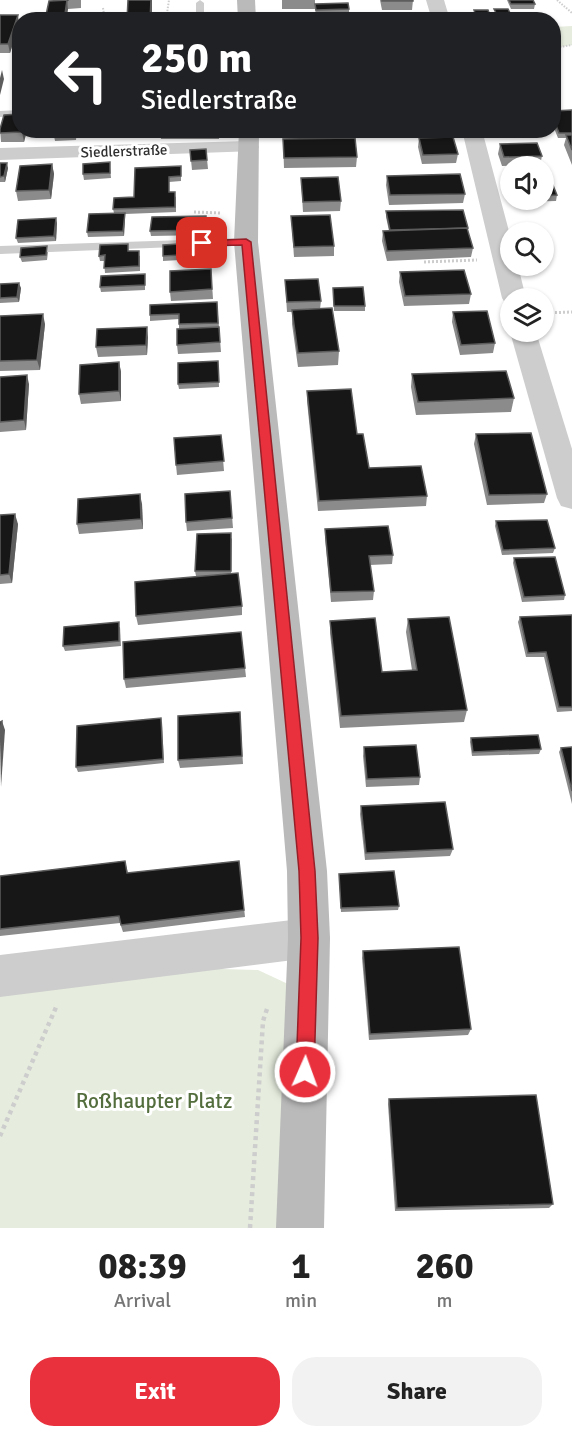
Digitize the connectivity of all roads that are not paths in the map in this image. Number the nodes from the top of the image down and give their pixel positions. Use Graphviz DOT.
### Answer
graph roads {
  1 [pos="200,3"];
  2 [pos="200,12"];
  3 [pos="474,138"];
  4 [pos="249,139"];
  5 [pos="0,154"];
  6 [pos="246,242"];
  7 [pos="0,249"];
  8 [pos="511,288"];
  9 [pos="526,342"];
  10 [pos="572,498"];
  11 [pos="309,938"];
  12 [pos="0,976"];
  13 [pos="300,1228"];
  1 -- 2 [label="lane"];
  3 -- 8 [label="street"];
  4 -- 5 [label="street, Siedlerstraße"];
  4 -- 6 [label="main road"];
  6 -- 7 [label="lane"];
  6 -- 11 [label="main road"];
  9 -- 10 [label="street"];
  11 -- 12 [label="street"];
  11 -- 13 [label="main road"];
}
